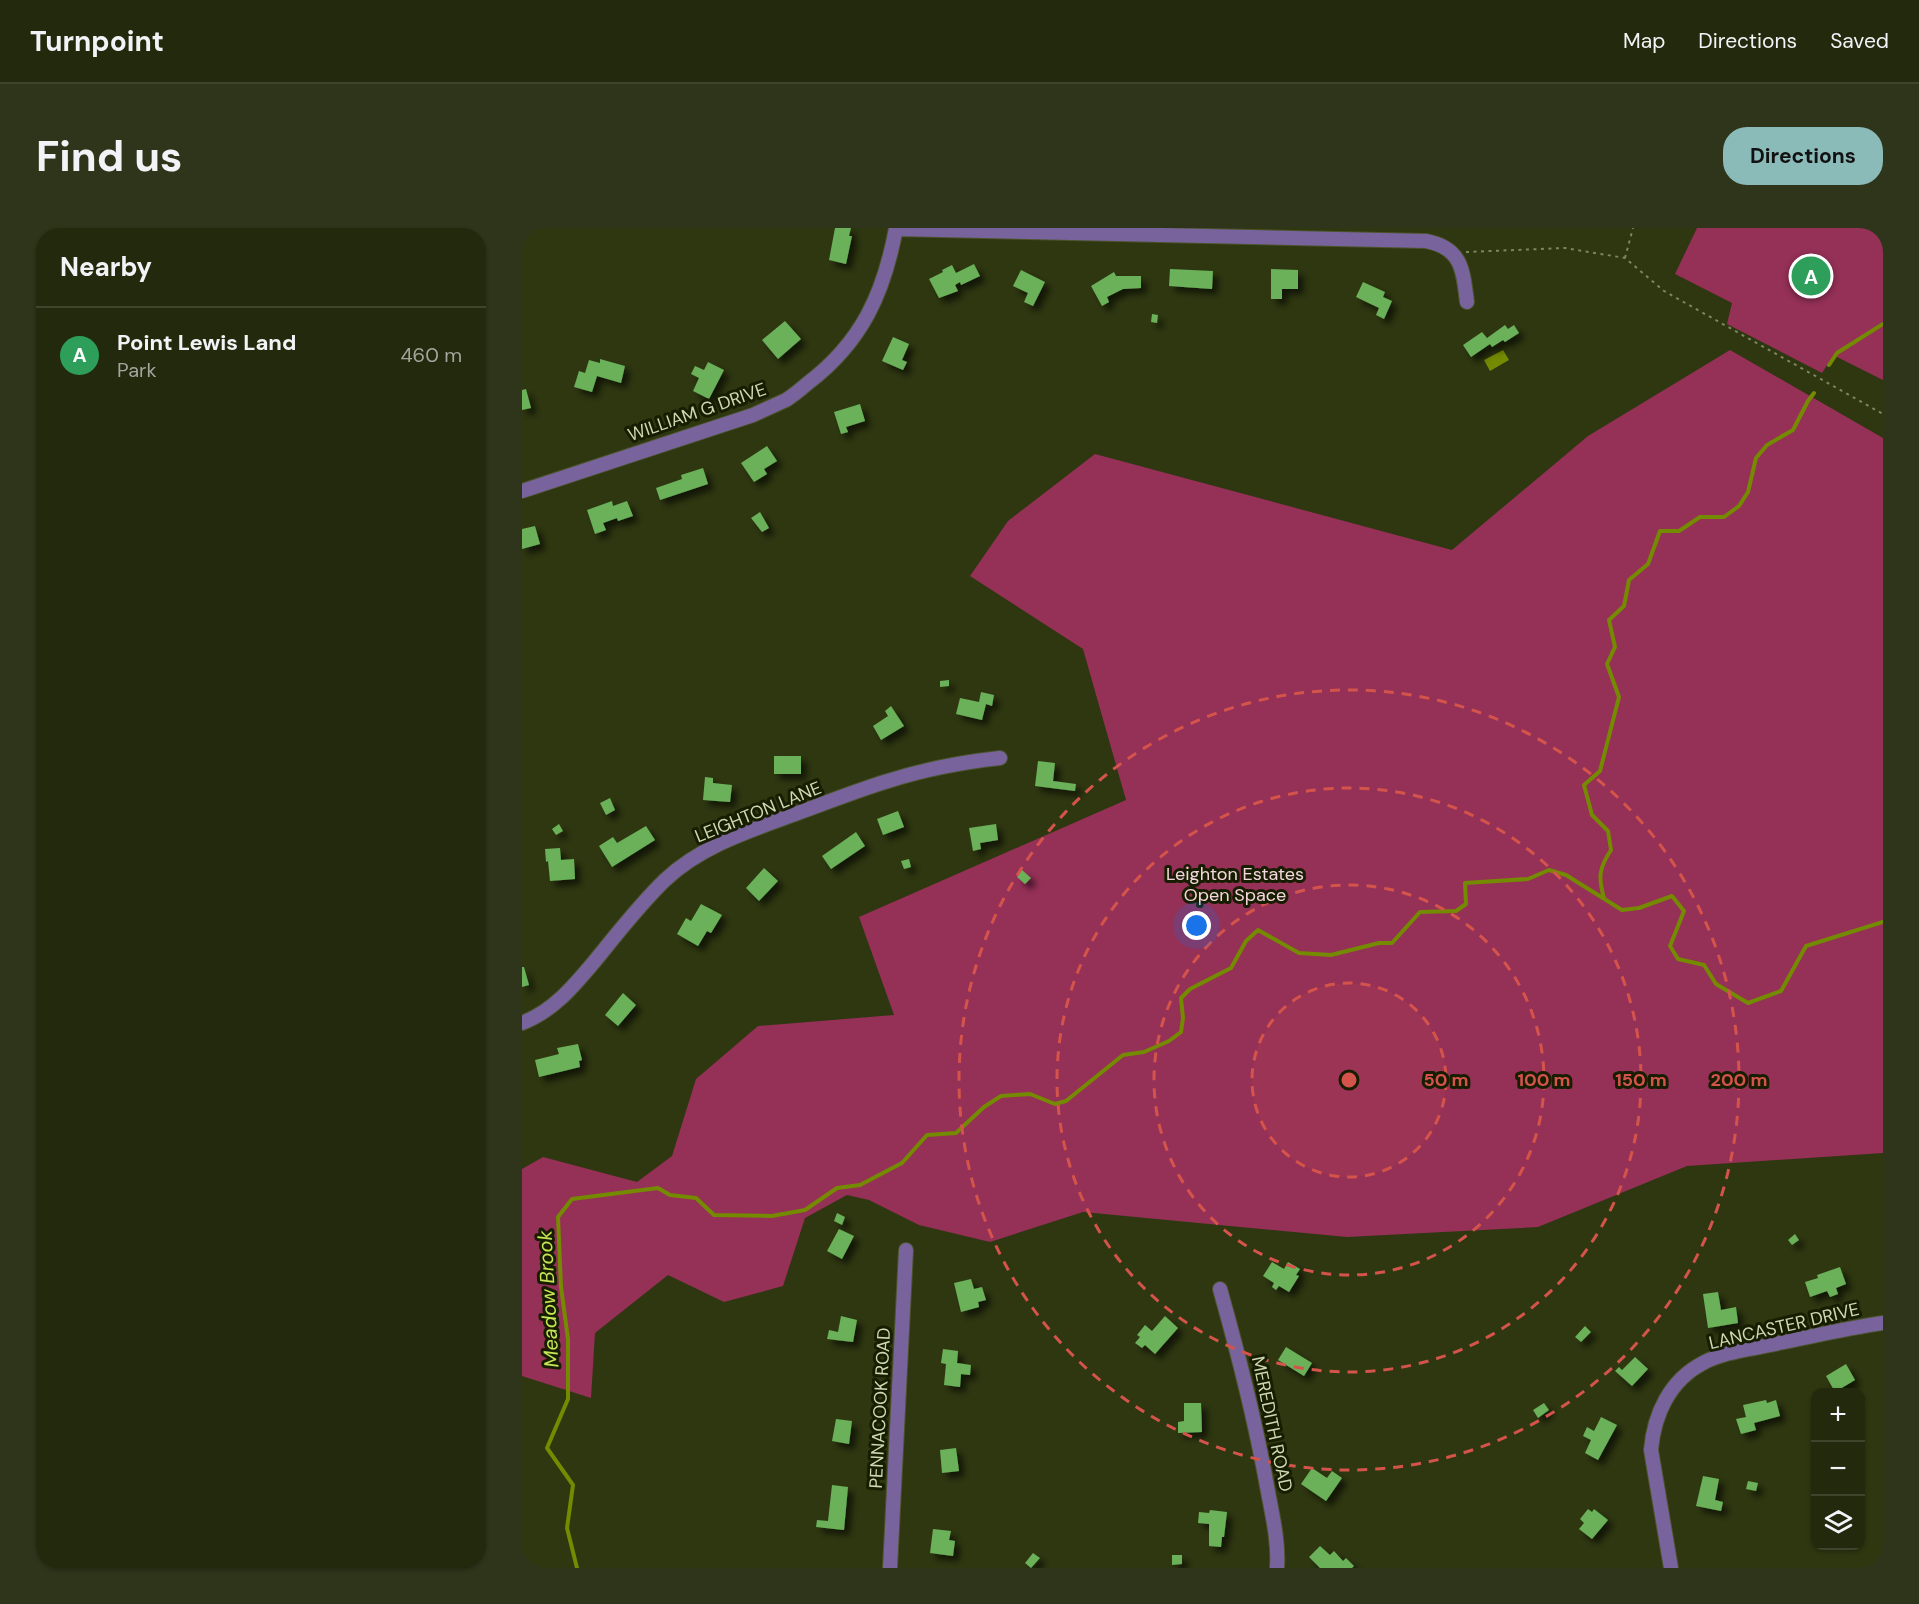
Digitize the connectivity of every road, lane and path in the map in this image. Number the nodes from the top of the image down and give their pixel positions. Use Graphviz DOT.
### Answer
graph roads {
  1 [pos="1633,228"];
  2 [pos="896,229"];
  3 [pos="1451,252"];
  4 [pos="1625,258"];
  5 [pos="1467,302"];
  6 [pos="1883,414"];
  7 [pos="522,491"];
  8 [pos="1000,758"];
  9 [pos="522,1023"];
  10 [pos="906,1250"];
  11 [pos="1220,1289"];
  12 [pos="1883,1323"];
  13 [pos="890,1568"];
  14 [pos="1277,1568"];
  15 [pos="1671,1568"];
  1 -- 4 [label="path"];
  2 -- 3 [label="street"];
  2 -- 7 [label="street, WILLIAM G DRIVE"];
  3 -- 4 [label="path"];
  3 -- 5 [label="street"];
  4 -- 6 [label="path"];
  8 -- 9 [label="street, LEIGHTON LANE"];
  10 -- 13 [label="street, PENNACOOK ROAD"];
  11 -- 14 [label="street, MEREDITH ROAD"];
  12 -- 15 [label="street, LANCASTER DRIVE"];
}
